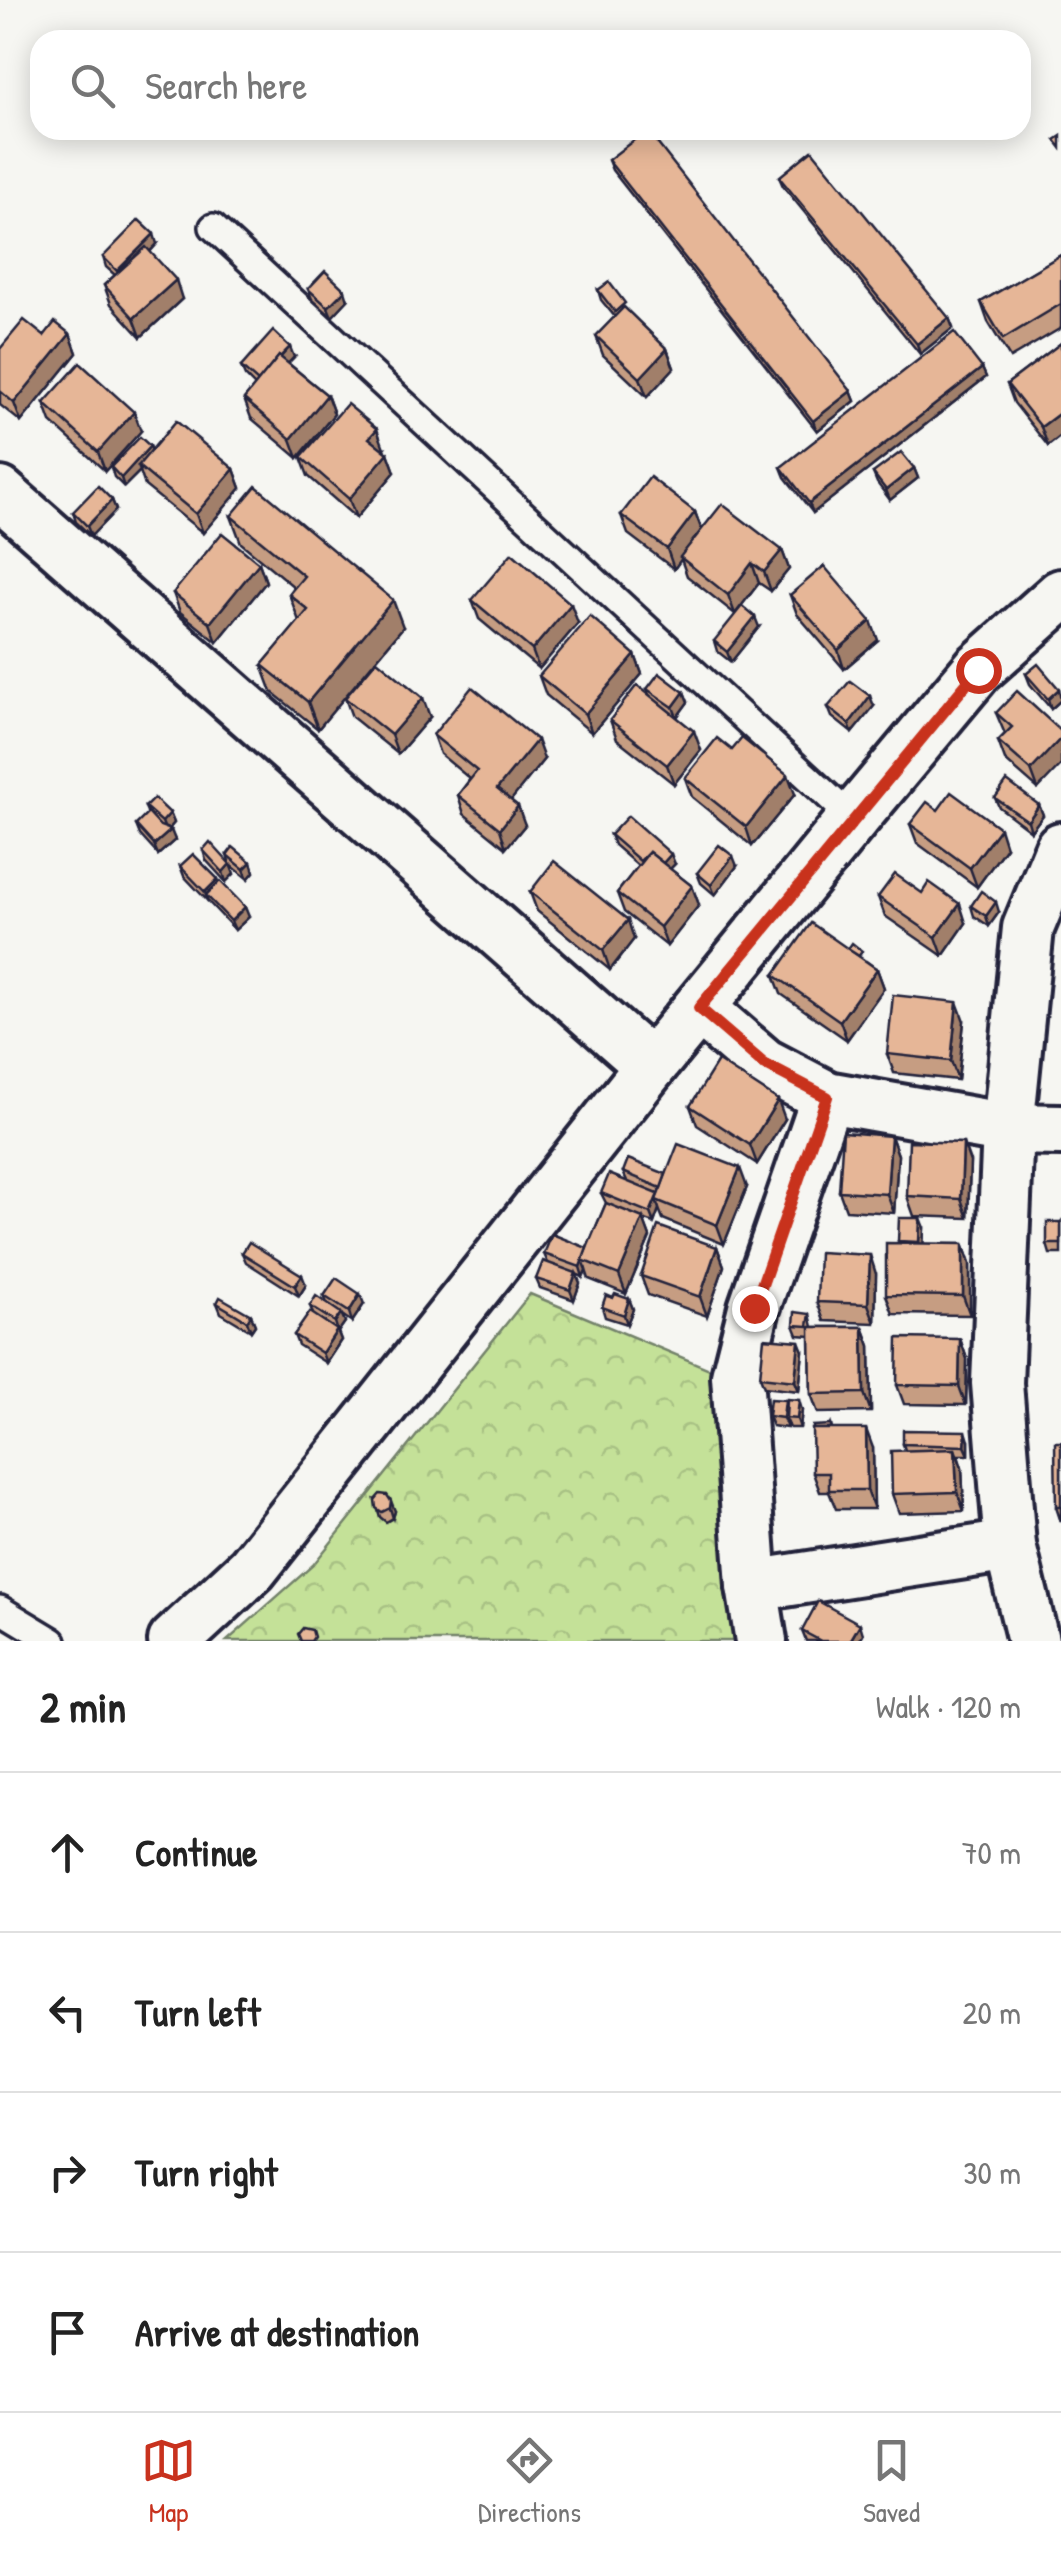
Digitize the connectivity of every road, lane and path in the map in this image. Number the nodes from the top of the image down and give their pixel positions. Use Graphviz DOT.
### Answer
graph roads {
  1 [pos="213,226"];
  2 [pos="0,493"];
  3 [pos="1061,595"];
  4 [pos="853,819"];
  5 [pos="1061,848"];
  6 [pos="699,1008"];
  7 [pos="651,1066"];
  8 [pos="827,1097"];
  9 [pos="1008,1129"];
  10 [pos="1061,1130"];
  11 [pos="1010,1546"];
  12 [pos="752,1586"];
  13 [pos="0,1608"];
  14 [pos="53,1641"];
  15 [pos="174,1641"];
  16 [pos="761,1641"];
  17 [pos="1032,1641"];
  1 -- 4 [label="lane"];
  2 -- 7 [label="street"];
  3 -- 4 [label="street"];
  4 -- 6 [label="street"];
  5 -- 9 [label="street"];
  6 -- 7 [label="street"];
  6 -- 8 [label="street"];
  7 -- 15 [label="street"];
  8 -- 9 [label="street"];
  8 -- 12 [label="street"];
  9 -- 10 [label="street"];
  9 -- 11 [label="street"];
  11 -- 12 [label="street"];
  11 -- 17 [label="street"];
  12 -- 16 [label="street"];
  13 -- 14 [label="lane"];
}
